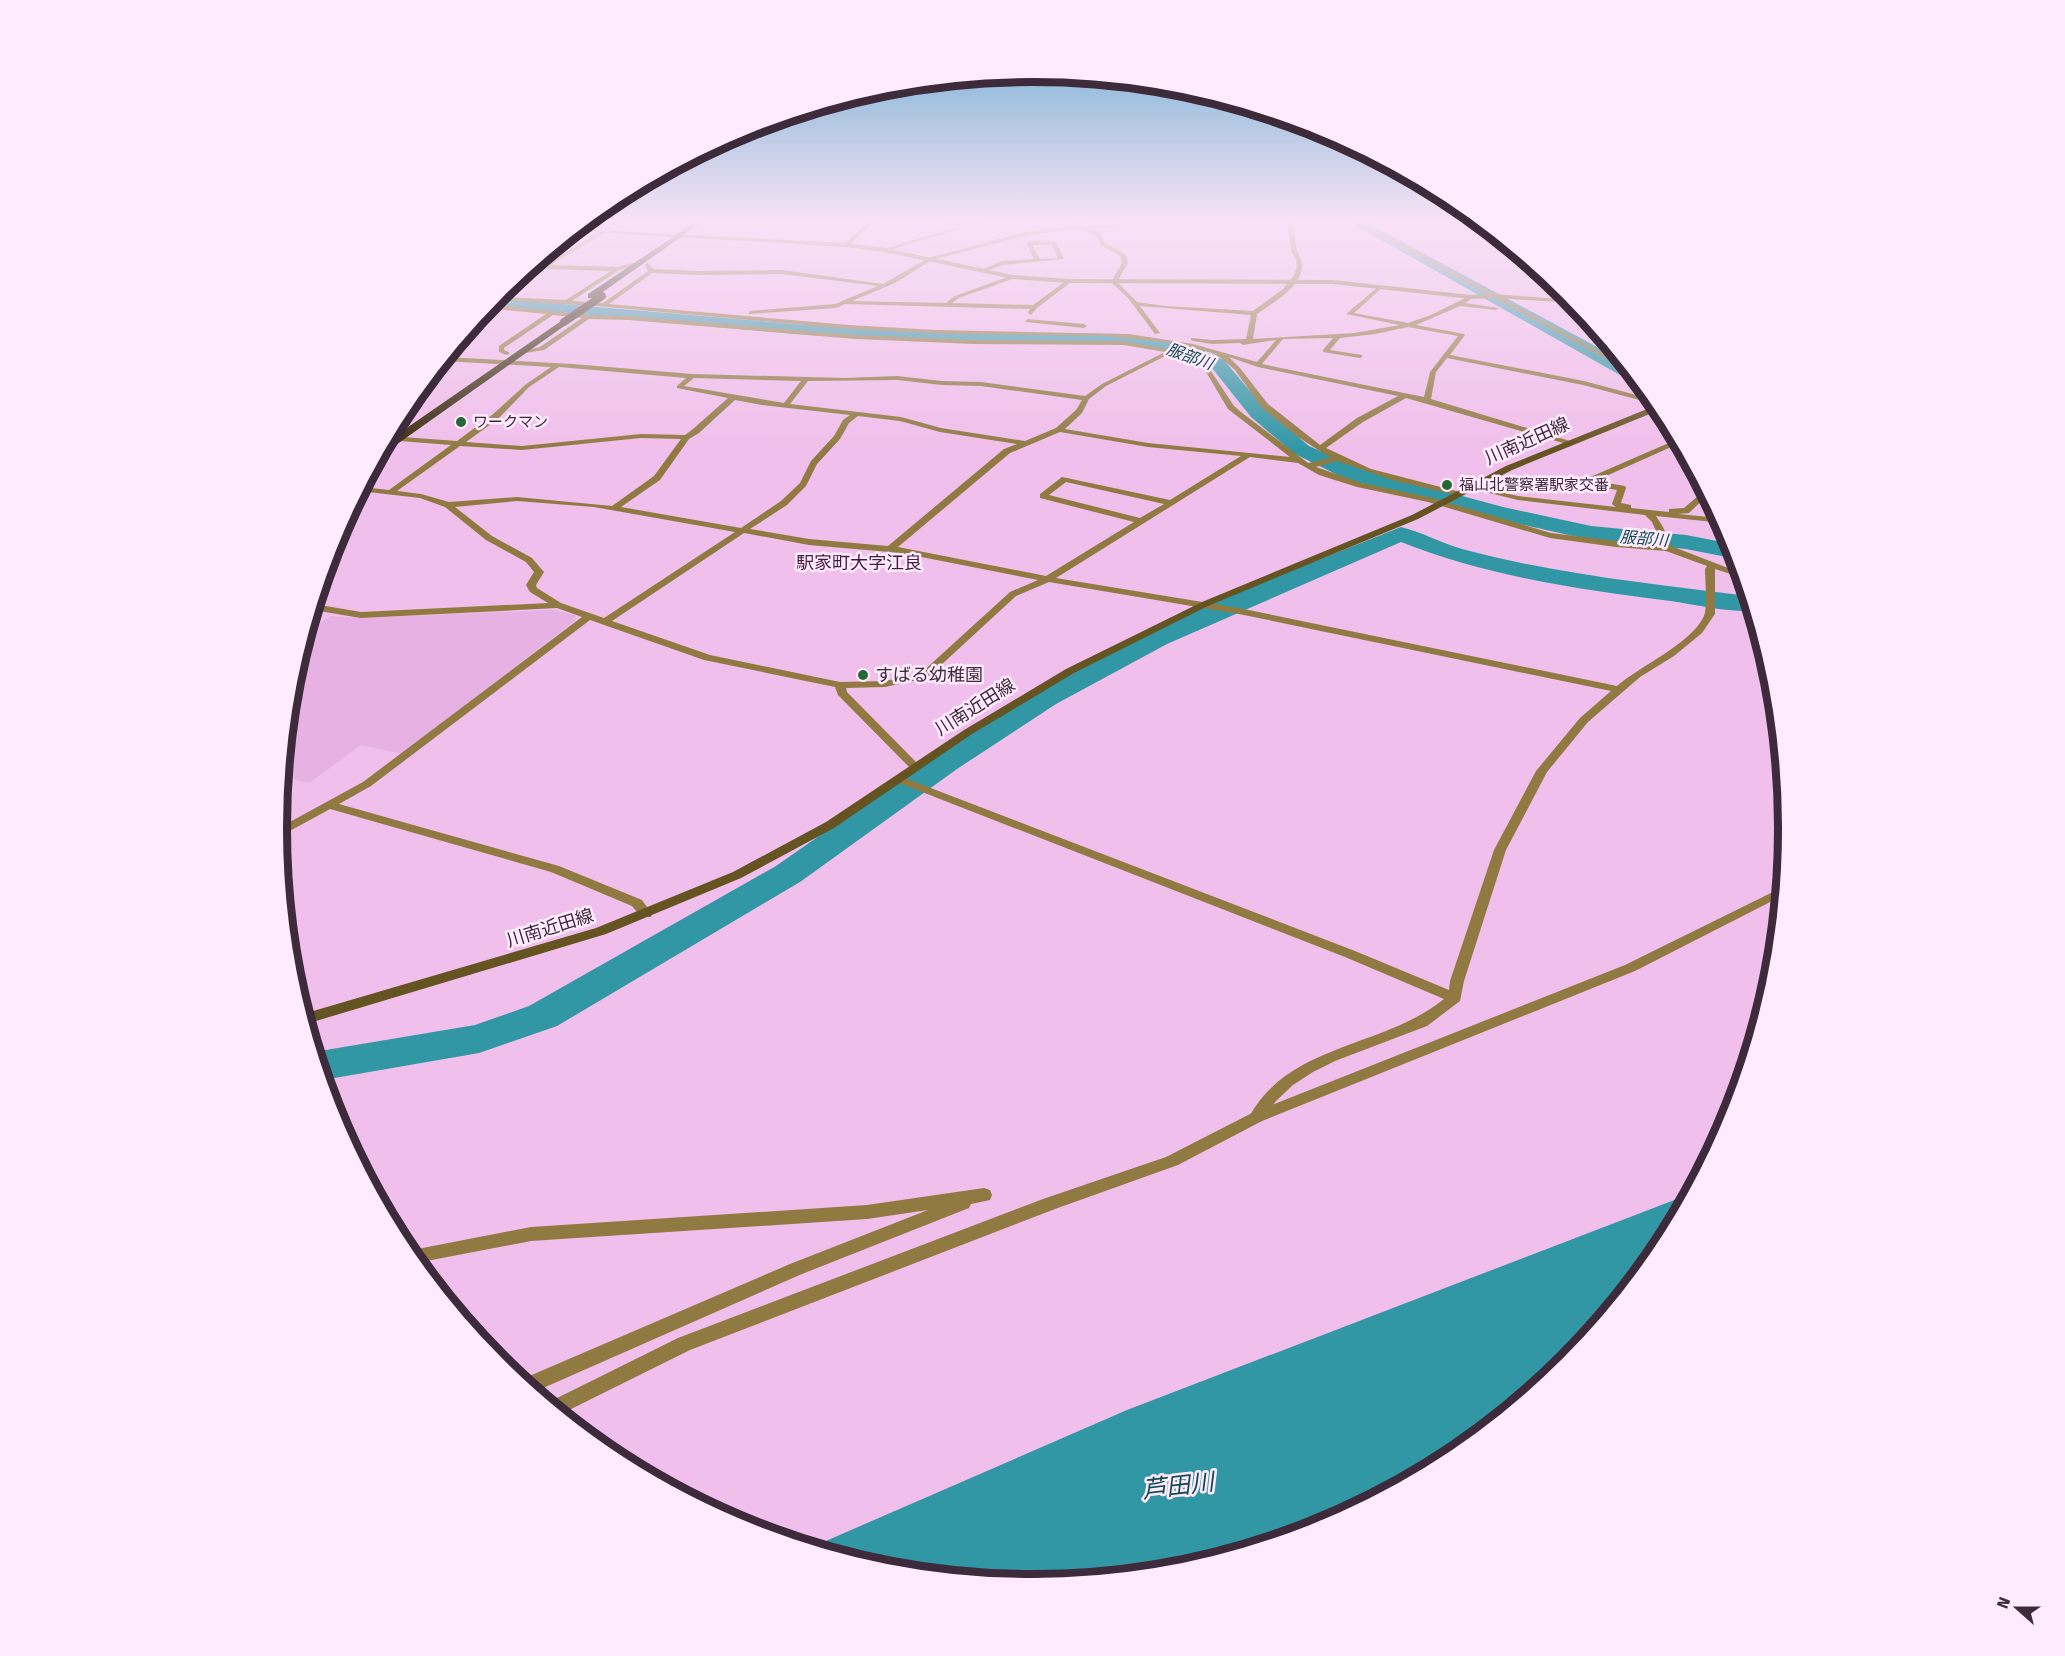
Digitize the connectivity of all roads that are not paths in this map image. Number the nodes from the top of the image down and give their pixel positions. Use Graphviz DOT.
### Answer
graph roads {
  1 [pos="575,296"];
  2 [pos="591,296"];
  3 [pos="609,296"];
  4 [pos="859,296"];
  5 [pos="959,296"];
  6 [pos="1048,296"];
  7 [pos="1128,296"];
  8 [pos="1279,296"];
  9 [pos="1369,296"];
  10 [pos="1464,296"];
  11 [pos="1485,296"];
  12 [pos="1491,296"];
  13 [pos="1495,296"];
  14 [pos="1471,297"];
  15 [pos="509,298"];
  16 [pos="604,300"];
  17 [pos="568,301"];
  18 [pos="1560,301"];
  19 [pos="845,303"];
  20 [pos="949,303"];
  21 [pos="1135,304"];
  22 [pos="1460,304"];
  23 [pos="1034,307"];
  24 [pos="498,308"];
  25 [pos="1496,309"];
  26 [pos="674,313"];
  27 [pos="1254,313"];
  28 [pos="588,317"];
  29 [pos="557,319"];
  30 [pos="1026,321"];
  31 [pos="1412,325"];
  32 [pos="1053,333"];
  33 [pos="1157,333"];
  34 [pos="1337,337"];
  35 [pos="1281,338"];
  36 [pos="1249,341"];
  37 [pos="1150,347"];
  38 [pos="521,353"];
  39 [pos="1168,353"];
  40 [pos="1215,353"];
  41 [pos="1360,356"];
  42 [pos="1445,356"];
  43 [pos="507,358"];
  44 [pos="1193,359"];
  45 [pos="453,360"];
  46 [pos="495,362"];
  47 [pos="1614,362"];
  48 [pos="1258,365"];
  49 [pos="558,366"];
  50 [pos="692,376"];
  51 [pos="807,378"];
  52 [pos="1404,396"];
  53 [pos="734,398"];
  54 [pos="1086,398"];
  55 [pos="1641,399"];
  56 [pos="1427,400"];
  57 [pos="786,405"];
  58 [pos="1650,411"];
  59 [pos="857,413"];
  60 [pos="404,428"];
  61 [pos="403,429"];
  62 [pos="1059,430"];
  63 [pos="686,436"];
  64 [pos="398,438"];
  65 [pos="1024,443"];
  66 [pos="1567,443"];
  67 [pos="456,444"];
  68 [pos="1671,444"];
  69 [pos="1321,448"];
  70 [pos="1247,456"];
  71 [pos="1336,459"];
  72 [pos="1309,466"];
  73 [pos="1469,488"];
  74 [pos="369,490"];
  75 [pos="392,491"];
  76 [pos="1456,494"];
  77 [pos="1701,497"];
  78 [pos="1171,503"];
  79 [pos="1442,503"];
  80 [pos="448,505"];
  81 [pos="614,508"];
  82 [pos="1648,513"];
  83 [pos="1711,520"];
  84 [pos="1141,521"];
  85 [pos="742,530"];
  86 [pos="1667,547"];
  87 [pos="890,549"];
  88 [pos="1713,565"];
  89 [pos="1732,572"];
  90 [pos="1048,579"];
  91 [pos="1204,604"];
  92 [pos="558,605"];
  93 [pos="321,608"];
  94 [pos="589,616"];
  95 [pos="606,621"];
  96 [pos="840,685"];
  97 [pos="1620,690"];
  98 [pos="915,767"];
  99 [pos="898,779"];
  100 [pos="328,805"];
  101 [pos="287,828"];
  102 [pos="1775,895"];
  103 [pos="646,914"];
  104 [pos="1455,998"];
  105 [pos="311,1017"];
  106 [pos="1257,1117"];
  107 [pos="422,1255"];
  108 [pos="535,1383"];
  109 [pos="561,1404"];
  1 -- 17 [label="street"];
  2 -- 29 [label="highway"];
  3 -- 16 [label="highway"];
  4 -- 19 [label="street"];
  5 -- 20 [label="street"];
  6 -- 23 [label="street"];
  7 -- 21 [label="street"];
  8 -- 27 [label="street"];
  9 -- 31 [label="street"];
  10 -- 14 [label="street"];
  11 -- 14 [label="street"];
  12 -- 47 [label="street"];
  13 -- 18 [label="street"];
  14 -- 22 [label="street"];
  15 -- 17 [label="street"];
  16 -- 17 [label="street"];
  16 -- 26 [label="street"];
  16 -- 29 [label="highway, bridge"];
  19 -- 20 [label="street"];
  19 -- 26 [label="street"];
  20 -- 23 [label="street"];
  21 -- 27 [label="street"];
  21 -- 33 [label="street"];
  22 -- 25 [label="street"];
  22 -- 31 [label="street"];
  23 -- 30 [label="street"];
  24 -- 29 [label="street"];
  26 -- 32 [label="street"];
  27 -- 36 [label="street"];
  28 -- 29 [label="street"];
  28 -- 37 [label="street"];
  28 -- 38 [label="street"];
  29 -- 38 [label="highway"];
  29 -- 43 [label="highway"];
  30 -- 32 [label="street"];
  30 -- 33 [label="street"];
  31 -- 34 [label="street"];
  31 -- 42 [label="street"];
  32 -- 40 [label="street"];
  33 -- 36 [label="street"];
  34 -- 35 [label="street"];
  34 -- 41 [label="street"];
  35 -- 36 [label="street"];
  35 -- 48 [label="street"];
  36 -- 40 [label="street"];
  37 -- 39 [label="street"];
  37 -- 44 [label="street"];
  38 -- 43 [label="highway"];
  39 -- 44 [label="street"];
  39 -- 54 [label="street"];
  40 -- 44 [label="street"];
  40 -- 48 [label="street"];
  40 -- 69 [label="street"];
  42 -- 55 [label="street"];
  42 -- 56 [label="street"];
  43 -- 46 [label="highway"];
  43 -- 49 [label="street"];
  43 -- 61 [label="highway"];
  44 -- 72 [label="street"];
  45 -- 46 [label="street"];
  46 -- 60 [label="highway"];
  48 -- 52 [label="street"];
  49 -- 50 [label="street"];
  49 -- 67 [label="street"];
  50 -- 51 [label="street"];
  50 -- 53 [label="street"];
  51 -- 54 [label="street"];
  51 -- 57 [label="street"];
  52 -- 56 [label="street"];
  52 -- 69 [label="street"];
  53 -- 57 [label="street"];
  53 -- 63 [label="street"];
  54 -- 62 [label="street"];
  56 -- 66 [label="street"];
  57 -- 59 [label="street"];
  58 -- 66 [label="main road, 川南近田線"];
  59 -- 65 [label="street"];
  59 -- 85 [label="street"];
  62 -- 65 [label="street"];
  62 -- 70 [label="street"];
  63 -- 67 [label="street"];
  63 -- 81 [label="street"];
  64 -- 67 [label="street"];
  65 -- 87 [label="street"];
  66 -- 73 [label="main road, 川南近田線"];
  67 -- 75 [label="street"];
  68 -- 82 [label="street"];
  69 -- 71 [label="street"];
  70 -- 72 [label="street"];
  70 -- 78 [label="street"];
  71 -- 72 [label="street"];
  71 -- 76 [label="street"];
  72 -- 79 [label="street"];
  73 -- 76 [label="main road, 川南近田線"];
  73 -- 82 [label="street"];
  74 -- 75 [label="street"];
  75 -- 80 [label="street"];
  76 -- 79 [label="main road, 川南近田線"];
  77 -- 82 [label="street"];
  78 -- 84 [label="street"];
  78 -- 84 [label="street"];
  79 -- 86 [label="street"];
  79 -- 91 [label="main road, 川南近田線"];
  80 -- 81 [label="street"];
  80 -- 92 [label="street"];
  81 -- 85 [label="street"];
  82 -- 83 [label="street"];
  82 -- 86 [label="street"];
  84 -- 90 [label="street"];
  85 -- 87 [label="street"];
  85 -- 95 [label="street"];
  86 -- 88 [label="street"];
  87 -- 90 [label="street"];
  88 -- 89 [label="street"];
  88 -- 97 [label="street"];
  90 -- 91 [label="street"];
  90 -- 96 [label="street"];
  91 -- 97 [label="street"];
  91 -- 98 [label="main road, 川南近田線"];
  92 -- 93 [label="street"];
  92 -- 94 [label="street"];
  94 -- 95 [label="street"];
  94 -- 100 [label="street"];
  95 -- 96 [label="street"];
  96 -- 98 [label="street"];
  97 -- 104 [label="street"];
  98 -- 99 [label="main road, 川南近田線"];
  99 -- 103 [label="main road, 川南近田線"];
  99 -- 104 [label="street"];
  100 -- 101 [label="street"];
  100 -- 103 [label="street"];
  102 -- 106 [label="street"];
  103 -- 105 [label="main road, 川南近田線"];
  104 -- 106 [label="street"];
  106 -- 109 [label="street"];
  107 -- 108 [label="street"];
}
